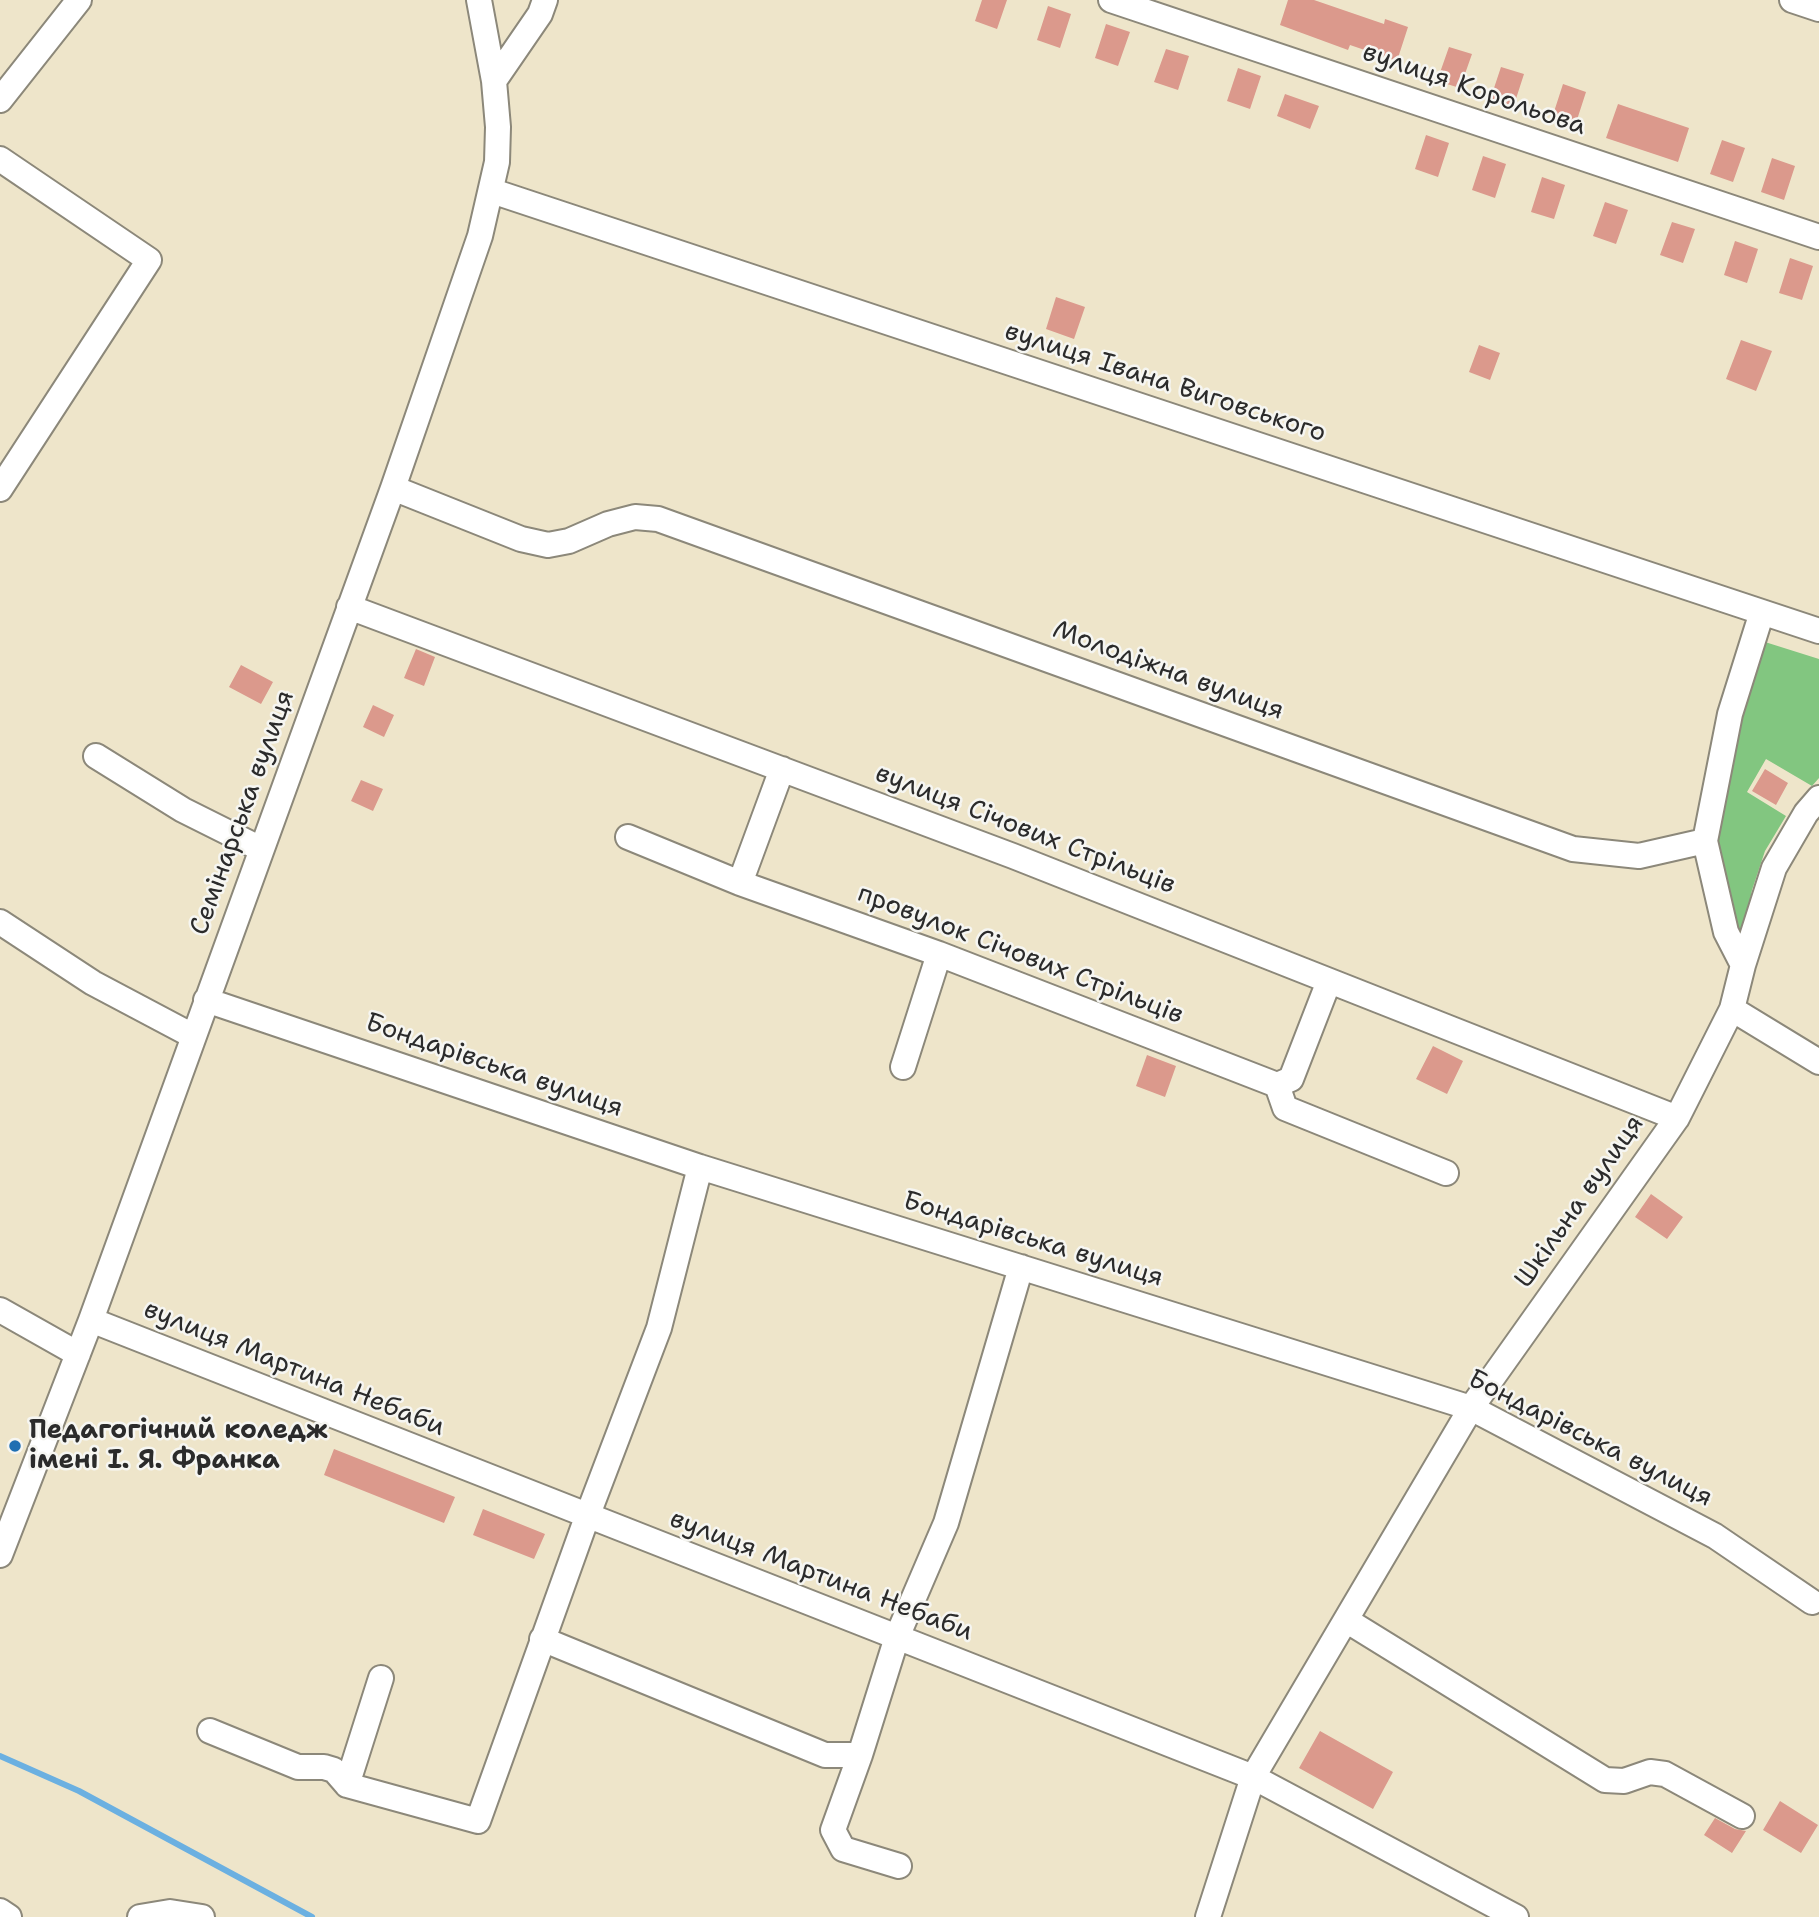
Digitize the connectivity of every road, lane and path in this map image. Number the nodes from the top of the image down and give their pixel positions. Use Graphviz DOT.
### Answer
graph roads {
  1 [pos="79,0"];
  2 [pos="479,0"];
  3 [pos="545,0"];
  4 [pos="1111,0"];
  5 [pos="1792,0"];
  6 [pos="1819,9"];
  7 [pos="494,81"];
  8 [pos="0,100"];
  9 [pos="0,159"];
  10 [pos="492,191"];
  11 [pos="1819,237"];
  12 [pos="393,488"];
  13 [pos="0,489"];
  14 [pos="349,607"];
  15 [pos="1762,612"];
  16 [pos="1819,631"];
  17 [pos="96,756"];
  18 [pos="782,769"];
  19 [pos="1819,798"];
  20 [pos="628,836"];
  21 [pos="1705,841"];
  22 [pos="261,849"];
  23 [pos="740,883"];
  24 [pos="0,922"];
  25 [pos="939,954"];
  26 [pos="1743,965"];
  27 [pos="1329,981"];
  28 [pos="206,1000"];
  29 [pos="1732,1009"];
  30 [pos="192,1036"];
  31 [pos="1819,1062"];
  32 [pos="903,1067"];
  33 [pos="1277,1085"];
  34 [pos="1677,1118"];
  35 [pos="700,1167"];
  36 [pos="1446,1173"];
  37 [pos="1021,1267"];
  38 [pos="0,1310"];
  39 [pos="90,1320"];
  40 [pos="78,1354"];
  41 [pos="1471,1408"];
  42 [pos="587,1517"];
  43 [pos="0,1555"];
  44 [pos="1812,1602"];
  45 [pos="1346,1620"];
  46 [pos="897,1637"];
  47 [pos="542,1639"];
  48 [pos="381,1678"];
  49 [pos="210,1731"];
  50 [pos="860,1755"];
  51 [pos="1254,1777"];
  52 [pos="347,1785"];
  53 [pos="1742,1816"];
  54 [pos="899,1866"];
  55 [pos="0,1912"];
  56 [pos="9,1917"];
  57 [pos="141,1917"];
  58 [pos="202,1917"];
  59 [pos="1208,1917"];
  60 [pos="1516,1917"];
  1 -- 8 [label="street"];
  2 -- 7 [label="street, Семінарська вулиця"];
  3 -- 7 [label="street"];
  4 -- 11 [label="street, вулиця Корольова"];
  5 -- 6 [label="street"];
  7 -- 10 [label="street, Семінарська вулиця"];
  9 -- 13 [label="street"];
  10 -- 12 [label="street, Семінарська вулиця"];
  10 -- 15 [label="street, вулиця Івана Виговського"];
  12 -- 14 [label="street, Семінарська вулиця"];
  12 -- 21 [label="street, Молодіжна вулиця"];
  14 -- 18 [label="street, вулиця Січових Стрільців"];
  14 -- 22 [label="street, Семінарська вулиця"];
  15 -- 16 [label="street, вулиця Івана Виговського"];
  15 -- 21 [label="street"];
  17 -- 22 [label="street"];
  18 -- 23 [label="street"];
  18 -- 27 [label="street, вулиця Січових Стрільців"];
  19 -- 26 [label="street, Шкільна вулиця"];
  20 -- 23 [label="street, провулок Січових Стрільців"];
  21 -- 26 [label="street"];
  22 -- 28 [label="street, Семінарська вулиця"];
  23 -- 25 [label="street, провулок Січових Стрільців"];
  24 -- 30 [label="street"];
  25 -- 32 [label="street"];
  25 -- 33 [label="street, провулок Січових Стрільців"];
  26 -- 29 [label="street, Шкільна вулиця"];
  27 -- 33 [label="street"];
  27 -- 34 [label="street, вулиця Січових Стрільців"];
  28 -- 30 [label="street, Семінарська вулиця"];
  28 -- 35 [label="street, Бондарівська вулиця"];
  29 -- 31 [label="street"];
  29 -- 34 [label="street, Шкільна вулиця"];
  30 -- 39 [label="street, Семінарська вулиця"];
  33 -- 36 [label="street"];
  34 -- 41 [label="street, Шкільна вулиця"];
  35 -- 37 [label="street, Бондарівська вулиця"];
  35 -- 42 [label="street"];
  37 -- 41 [label="street, Бондарівська вулиця"];
  37 -- 46 [label="street"];
  38 -- 40 [label="street"];
  39 -- 40 [label="street, Семінарська вулиця"];
  39 -- 42 [label="street, вулиця Мартина Небаби"];
  40 -- 43 [label="street, Семінарська вулиця"];
  41 -- 44 [label="street, Бондарівська вулиця"];
  41 -- 45 [label="street, Шкільна вулиця"];
  42 -- 46 [label="street, вулиця Мартина Небаби"];
  42 -- 47 [label="street"];
  45 -- 51 [label="street, Шкільна вулиця"];
  45 -- 53 [label="street"];
  46 -- 50 [label="street"];
  46 -- 51 [label="street, вулиця Мартина Небаби"];
  47 -- 50 [label="street"];
  47 -- 52 [label="street"];
  48 -- 52 [label="street"];
  49 -- 52 [label="street"];
  50 -- 54 [label="street"];
  51 -- 59 [label="street, Шкільна вулиця"];
  51 -- 60 [label="street, вулиця Мартина Небаби"];
  55 -- 56 [label="street"];
  57 -- 58 [label="street"];
}
